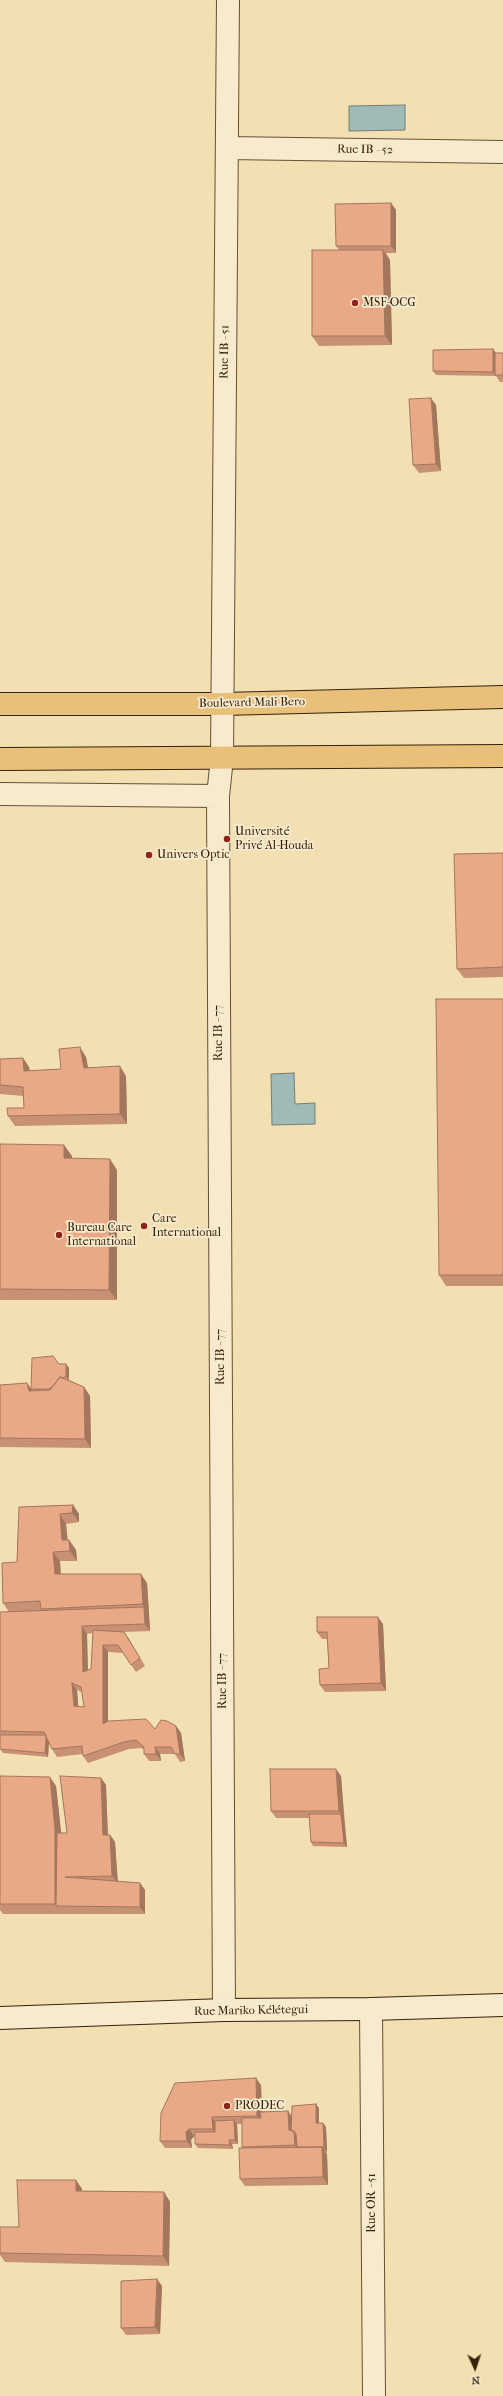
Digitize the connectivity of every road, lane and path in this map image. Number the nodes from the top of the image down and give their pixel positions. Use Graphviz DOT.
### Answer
graph roads {
  1 [pos="228,0"];
  2 [pos="228,148"];
  3 [pos="503,152"];
  4 [pos="503,697"];
  5 [pos="0,704"];
  6 [pos="222,704"];
  7 [pos="503,756"];
  8 [pos="222,758"];
  9 [pos="0,759"];
  10 [pos="0,794"];
  11 [pos="218,796"];
  12 [pos="503,2005"];
  13 [pos="371,2009"];
  14 [pos="224,2010"];
  15 [pos="0,2018"];
  16 [pos="374,2396"];
  1 -- 2 [label="street, Rue IB - 51"];
  2 -- 3 [label="street, Rue IB - 52"];
  2 -- 6 [label="street, Rue IB - 51"];
  4 -- 6 [label="main road, Boulevard Mali Bero"];
  5 -- 6 [label="main road, Boulevard Mali Bero"];
  6 -- 8 [label="street, Rue IB - 77"];
  7 -- 8 [label="main road"];
  8 -- 9 [label="main road"];
  8 -- 11 [label="street, Rue IB - 77"];
  10 -- 11 [label="street"];
  11 -- 14 [label="street, Rue IB - 77"];
  12 -- 13 [label="street, Rue Mariko Kélétegui"];
  13 -- 14 [label="street, Rue Mariko Kélétegui"];
  13 -- 16 [label="street, Rue OR - 51"];
  14 -- 15 [label="street, Rue Mariko Kélétegui"];
}
